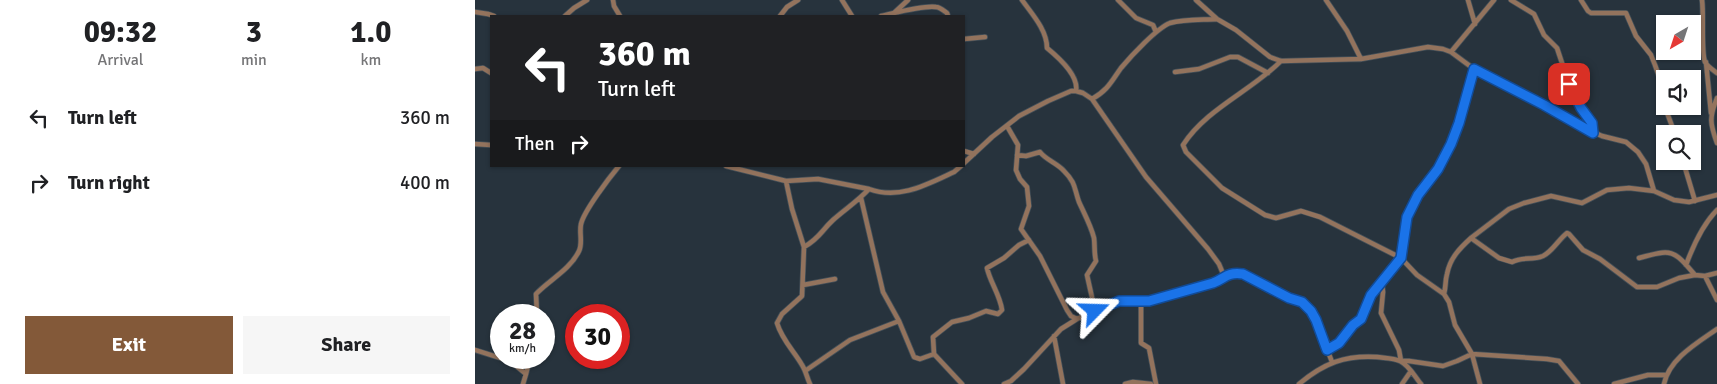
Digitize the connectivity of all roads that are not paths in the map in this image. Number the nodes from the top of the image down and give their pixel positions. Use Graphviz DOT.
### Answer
graph roads {
  1 [pos="587,0"];
  2 [pos="613,0"];
  3 [pos="799,0"];
  4 [pos="842,0"];
  5 [pos="907,0"];
  6 [pos="1022,0"];
  7 [pos="1118,0"];
  8 [pos="1196,0"];
  9 [pos="1326,0"];
  10 [pos="1468,0"];
  11 [pos="1494,0"];
  12 [pos="1511,0"];
  13 [pos="1581,0"];
  14 [pos="1703,0"];
  15 [pos="475,12"];
  16 [pos="893,14"];
  17 [pos="490,15"];
  18 [pos="566,15"];
  19 [pos="618,15"];
  20 [pos="781,15"];
  21 [pos="851,15"];
  22 [pos="887,15"];
  23 [pos="948,15"];
  24 [pos="1217,18"];
  25 [pos="1475,24"];
  26 [pos="1156,32"];
  27 [pos="985,37"];
  28 [pos="965,39"];
  29 [pos="1451,52"];
  30 [pos="1361,59"];
  31 [pos="1281,61"];
  32 [pos="1705,62"];
  33 [pos="475,69"];
  34 [pos="1474,69"];
  35 [pos="490,72"];
  36 [pos="1175,72"];
  37 [pos="1267,73"];
  38 [pos="1717,73"];
  39 [pos="1076,91"];
  40 [pos="1717,98"];
  41 [pos="1092,99"];
  42 [pos="1711,113"];
  43 [pos="1672,125"];
  44 [pos="1007,126"];
  45 [pos="1593,133"];
  46 [pos="1717,143"];
  47 [pos="475,144"];
  48 [pos="490,145"];
  49 [pos="965,151"];
  50 [pos="974,154"];
  51 [pos="1017,155"];
  52 [pos="965,162"];
  53 [pos="618,167"];
  54 [pos="960,167"];
  55 [pos="738,168"];
  56 [pos="1686,170"];
  57 [pos="786,181"];
  58 [pos="869,190"];
  59 [pos="1654,191"];
  60 [pos="1717,195"];
  61 [pos="861,198"];
  62 [pos="1695,201"];
  63 [pos="1717,210"];
  64 [pos="1471,238"];
  65 [pos="1029,240"];
  66 [pos="805,247"];
  67 [pos="1401,258"];
  68 [pos="1639,258"];
  69 [pos="1686,265"];
  70 [pos="1717,273"];
  71 [pos="1695,275"];
  72 [pos="1224,276"];
  73 [pos="1705,276"];
  74 [pos="835,279"];
  75 [pos="1382,283"];
  76 [pos="803,286"];
  77 [pos="1444,294"];
  78 [pos="1717,300"];
  79 [pos="1141,302"];
  80 [pos="536,304"];
  81 [pos="1095,311"];
  82 [pos="1077,319"];
  83 [pos="899,321"];
  84 [pos="1717,329"];
  85 [pos="1054,336"];
  86 [pos="475,350"];
  87 [pos="1327,350"];
  88 [pos="934,354"];
  89 [pos="1472,354"];
  90 [pos="1401,361"];
  91 [pos="1332,362"];
  92 [pos="527,369"];
  93 [pos="805,371"];
  94 [pos="1411,371"];
  95 [pos="526,374"];
  96 [pos="1666,375"];
  97 [pos="523,384"];
  98 [pos="810,384"];
  99 [pos="963,384"];
  100 [pos="1004,384"];
  101 [pos="1063,384"];
  102 [pos="1125,384"];
  103 [pos="1151,384"];
  104 [pos="1156,384"];
  105 [pos="1299,384"];
  106 [pos="1402,384"];
  107 [pos="1421,384"];
  108 [pos="1480,384"];
  109 [pos="1577,384"];
  110 [pos="1614,384"];
  111 [pos="1664,384"];
  1 -- 18 [label="street"];
  2 -- 19 [label="street"];
  3 -- 20 [label="street"];
  4 -- 21 [label="street"];
  5 -- 16 [label="street"];
  6 -- 39 [label="street"];
  7 -- 26 [label="street"];
  8 -- 24 [label="street"];
  9 -- 30 [label="street"];
  10 -- 25 [label="street"];
  11 -- 25 [label="street"];
  12 -- 45 [label="street"];
  13 -- 43 [label="street"];
  14 -- 32 [label="street"];
  15 -- 17 [label="street"];
  16 -- 22 [label="street"];
  16 -- 23 [label="street"];
  24 -- 26 [label="street"];
  24 -- 31 [label="street"];
  25 -- 29 [label="street"];
  26 -- 41 [label="street"];
  27 -- 28 [label="street"];
  29 -- 30 [label="street"];
  29 -- 34 [label="street"];
  30 -- 31 [label="street"];
  31 -- 37 [label="street"];
  32 -- 38 [label="street"];
  32 -- 42 [label="street"];
  33 -- 35 [label="street"];
  34 -- 45 [label="street"];
  34 -- 67 [label="street"];
  36 -- 37 [label="street"];
  37 -- 67 [label="street"];
  39 -- 41 [label="street"];
  39 -- 44 [label="street"];
  40 -- 42 [label="street"];
  41 -- 72 [label="street"];
  42 -- 46 [label="street"];
  44 -- 50 [label="street"];
  44 -- 51 [label="street"];
  45 -- 59 [label="street"];
  47 -- 48 [label="street"];
  49 -- 50 [label="street"];
  50 -- 52 [label="street"];
  51 -- 65 [label="street"];
  51 -- 81 [label="street"];
  53 -- 80 [label="street"];
  54 -- 58 [label="street"];
  55 -- 57 [label="street"];
  56 -- 62 [label="street"];
  57 -- 58 [label="street"];
  57 -- 66 [label="street"];
  58 -- 61 [label="street"];
  59 -- 62 [label="street"];
  59 -- 64 [label="street"];
  60 -- 62 [label="street"];
  61 -- 66 [label="street"];
  61 -- 83 [label="street"];
  63 -- 69 [label="street"];
  64 -- 71 [label="street"];
  64 -- 77 [label="street"];
  65 -- 82 [label="street"];
  65 -- 88 [label="street"];
  66 -- 76 [label="street"];
  67 -- 75 [label="street"];
  67 -- 77 [label="street"];
  68 -- 69 [label="street"];
  69 -- 71 [label="street"];
  70 -- 73 [label="street"];
  71 -- 73 [label="street"];
  72 -- 79 [label="street"];
  72 -- 87 [label="street"];
  73 -- 78 [label="street"];
  74 -- 76 [label="street"];
  75 -- 87 [label="street"];
  75 -- 90 [label="street"];
  76 -- 93 [label="street"];
  77 -- 89 [label="street"];
  79 -- 81 [label="street"];
  79 -- 104 [label="street"];
  81 -- 82 [label="street"];
  82 -- 85 [label="street"];
  83 -- 88 [label="street"];
  83 -- 93 [label="street"];
  84 -- 96 [label="street"];
  85 -- 100 [label="street"];
  85 -- 101 [label="street"];
  86 -- 95 [label="street"];
  87 -- 91 [label="street"];
  88 -- 99 [label="street"];
  89 -- 90 [label="street"];
  89 -- 108 [label="street"];
  89 -- 109 [label="street"];
  90 -- 91 [label="street"];
  90 -- 94 [label="street"];
  91 -- 105 [label="street"];
  92 -- 95 [label="street"];
  93 -- 98 [label="street"];
  94 -- 106 [label="street"];
  94 -- 107 [label="street"];
  95 -- 97 [label="street"];
  96 -- 110 [label="street"];
  96 -- 111 [label="street"];
  102 -- 103 [label="street"];
}
